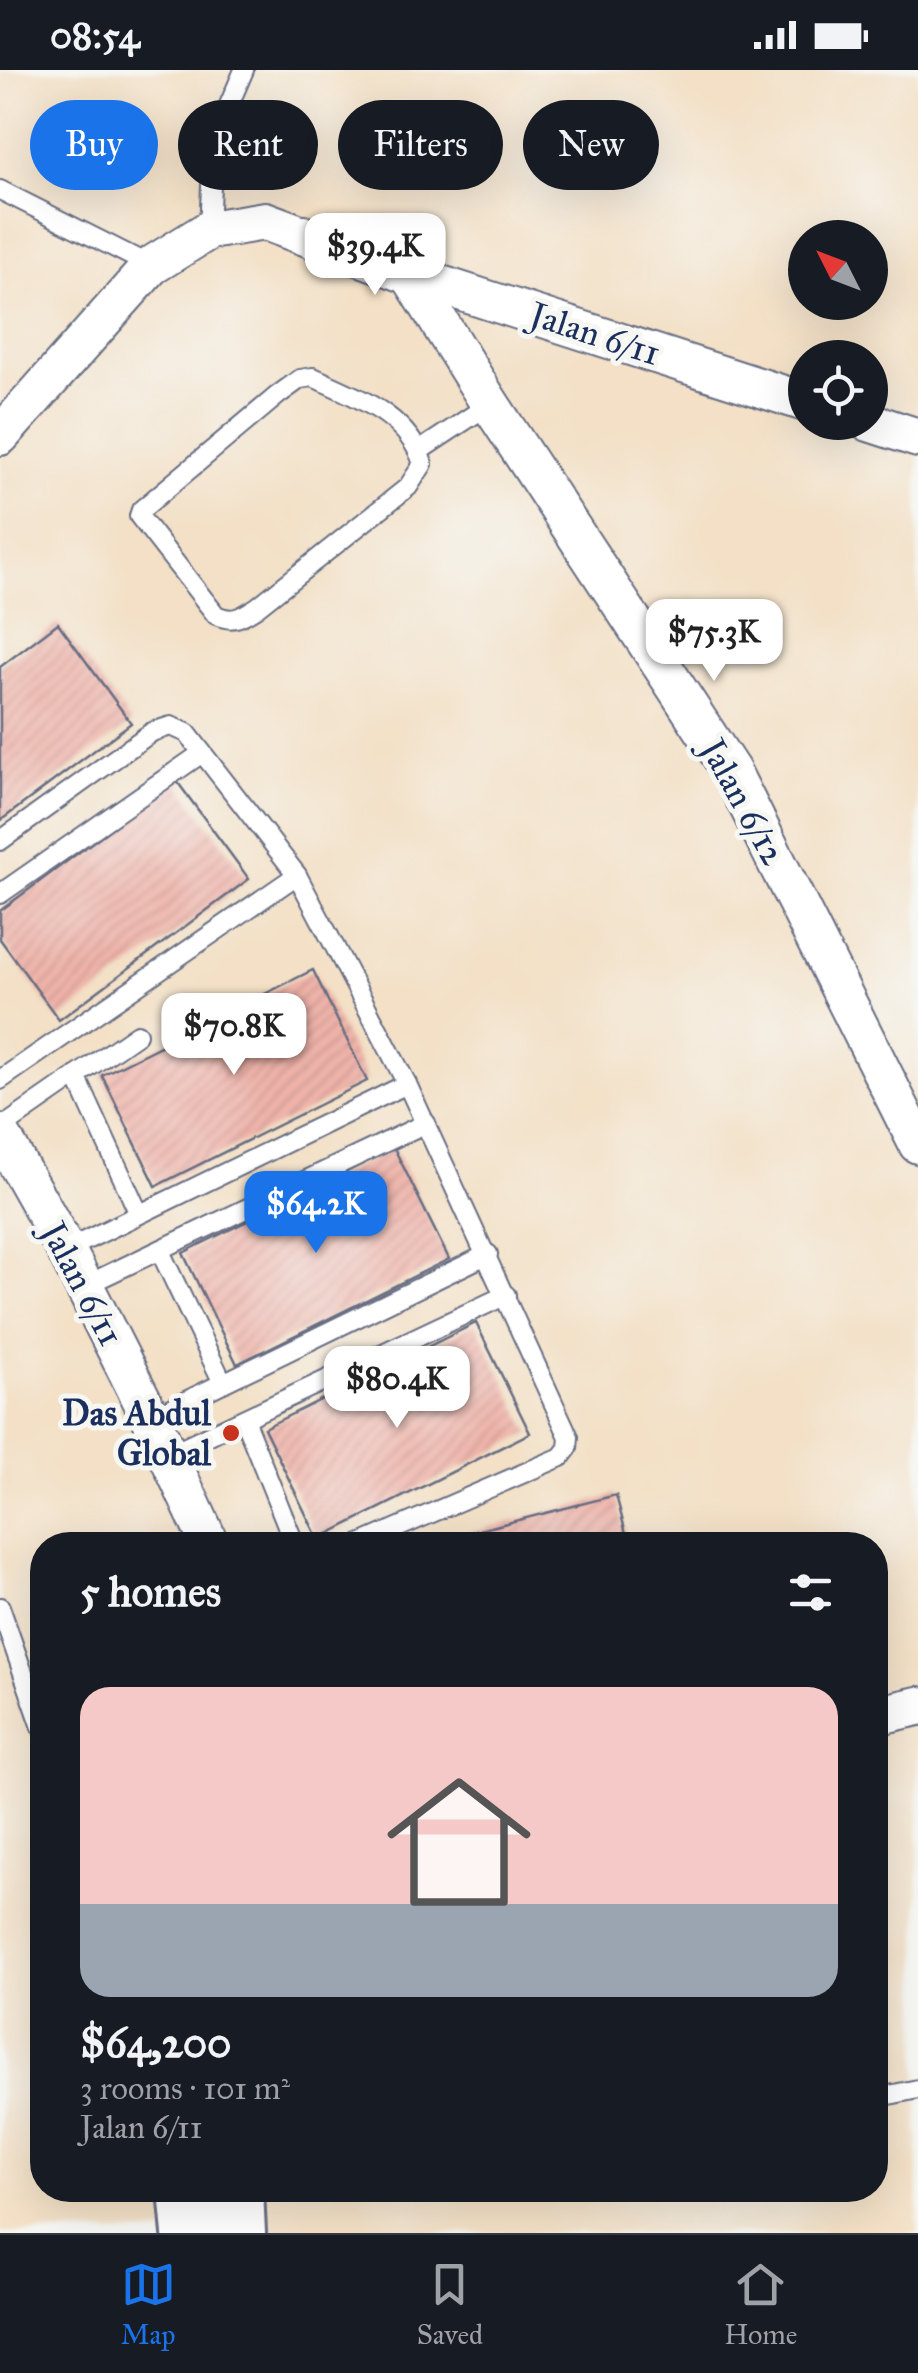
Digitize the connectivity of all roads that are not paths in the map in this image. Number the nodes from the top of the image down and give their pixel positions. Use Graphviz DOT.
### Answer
graph roads {
  1 [pos="244,70"];
  2 [pos="0,190"];
  3 [pos="210,230"];
  4 [pos="151,266"];
  5 [pos="410,275"];
  6 [pos="788,397"];
  7 [pos="490,404"];
  8 [pos="888,428"];
  9 [pos="0,436"];
  10 [pos="918,438"];
  11 [pos="419,451"];
  12 [pos="202,752"];
  13 [pos="0,841"];
  14 [pos="297,875"];
  15 [pos="0,894"];
  16 [pos="136,1034"];
  17 [pos="76,1076"];
  18 [pos="0,1080"];
  19 [pos="407,1084"];
  20 [pos="426,1123"];
  21 [pos="0,1131"];
  22 [pos="918,1144"];
  23 [pos="139,1214"];
  24 [pos="66,1250"];
  25 [pos="160,1251"];
  26 [pos="488,1254"];
  27 [pos="84,1286"];
  28 [pos="506,1295"];
  29 [pos="222,1383"];
  30 [pos="152,1418"];
  31 [pos="244,1418"];
  32 [pos="169,1454"];
  33 [pos="204,1532"];
  34 [pos="290,1532"];
  35 [pos="388,1532"];
  36 [pos="0,1607"];
  37 [pos="30,1693"];
  38 [pos="918,1706"];
  39 [pos="888,1713"];
  40 [pos="918,2089"];
  41 [pos="888,2095"];
  42 [pos="186,2202"];
  43 [pos="238,2202"];
  44 [pos="189,2233"];
  45 [pos="239,2233"];
  1 -- 3 [label="lane"];
  2 -- 4 [label="lane"];
  3 -- 4 [label="street, Jalan 6/11"];
  3 -- 5 [label="street, Jalan 6/11"];
  4 -- 9 [label="street, Jalan 6/11"];
  5 -- 6 [label="street, Jalan 6/11"];
  5 -- 7 [label="street, Jalan 6/12"];
  7 -- 11 [label="lane"];
  7 -- 22 [label="street, Jalan 6/12"];
  8 -- 10 [label="street"];
  11 -- 11 [label="lane"];
  12 -- 13 [label="lane"];
  12 -- 14 [label="lane"];
  12 -- 15 [label="lane"];
  14 -- 18 [label="lane"];
  14 -- 19 [label="lane"];
  16 -- 17 [label="lane"];
  17 -- 21 [label="lane"];
  17 -- 23 [label="lane"];
  19 -- 20 [label="lane"];
  19 -- 23 [label="lane"];
  20 -- 25 [label="lane"];
  20 -- 26 [label="lane"];
  21 -- 24 [label="street, Jalan 6/11"];
  23 -- 24 [label="lane"];
  24 -- 27 [label="street, Jalan 6/11"];
  25 -- 27 [label="lane"];
  25 -- 29 [label="lane"];
  26 -- 28 [label="lane"];
  26 -- 29 [label="lane"];
  27 -- 30 [label="street, Jalan 6/11"];
  28 -- 31 [label="lane"];
  28 -- 35 [label="lane"];
  29 -- 30 [label="lane"];
  30 -- 32 [label="street, Jalan 6/11"];
  31 -- 32 [label="lane"];
  31 -- 34 [label="lane"];
  32 -- 33 [label="street, Jalan 6/11"];
  36 -- 37 [label="lane"];
  38 -- 39 [label="street"];
  40 -- 41 [label="lane"];
  42 -- 44 [label="street"];
  43 -- 45 [label="street"];
}
